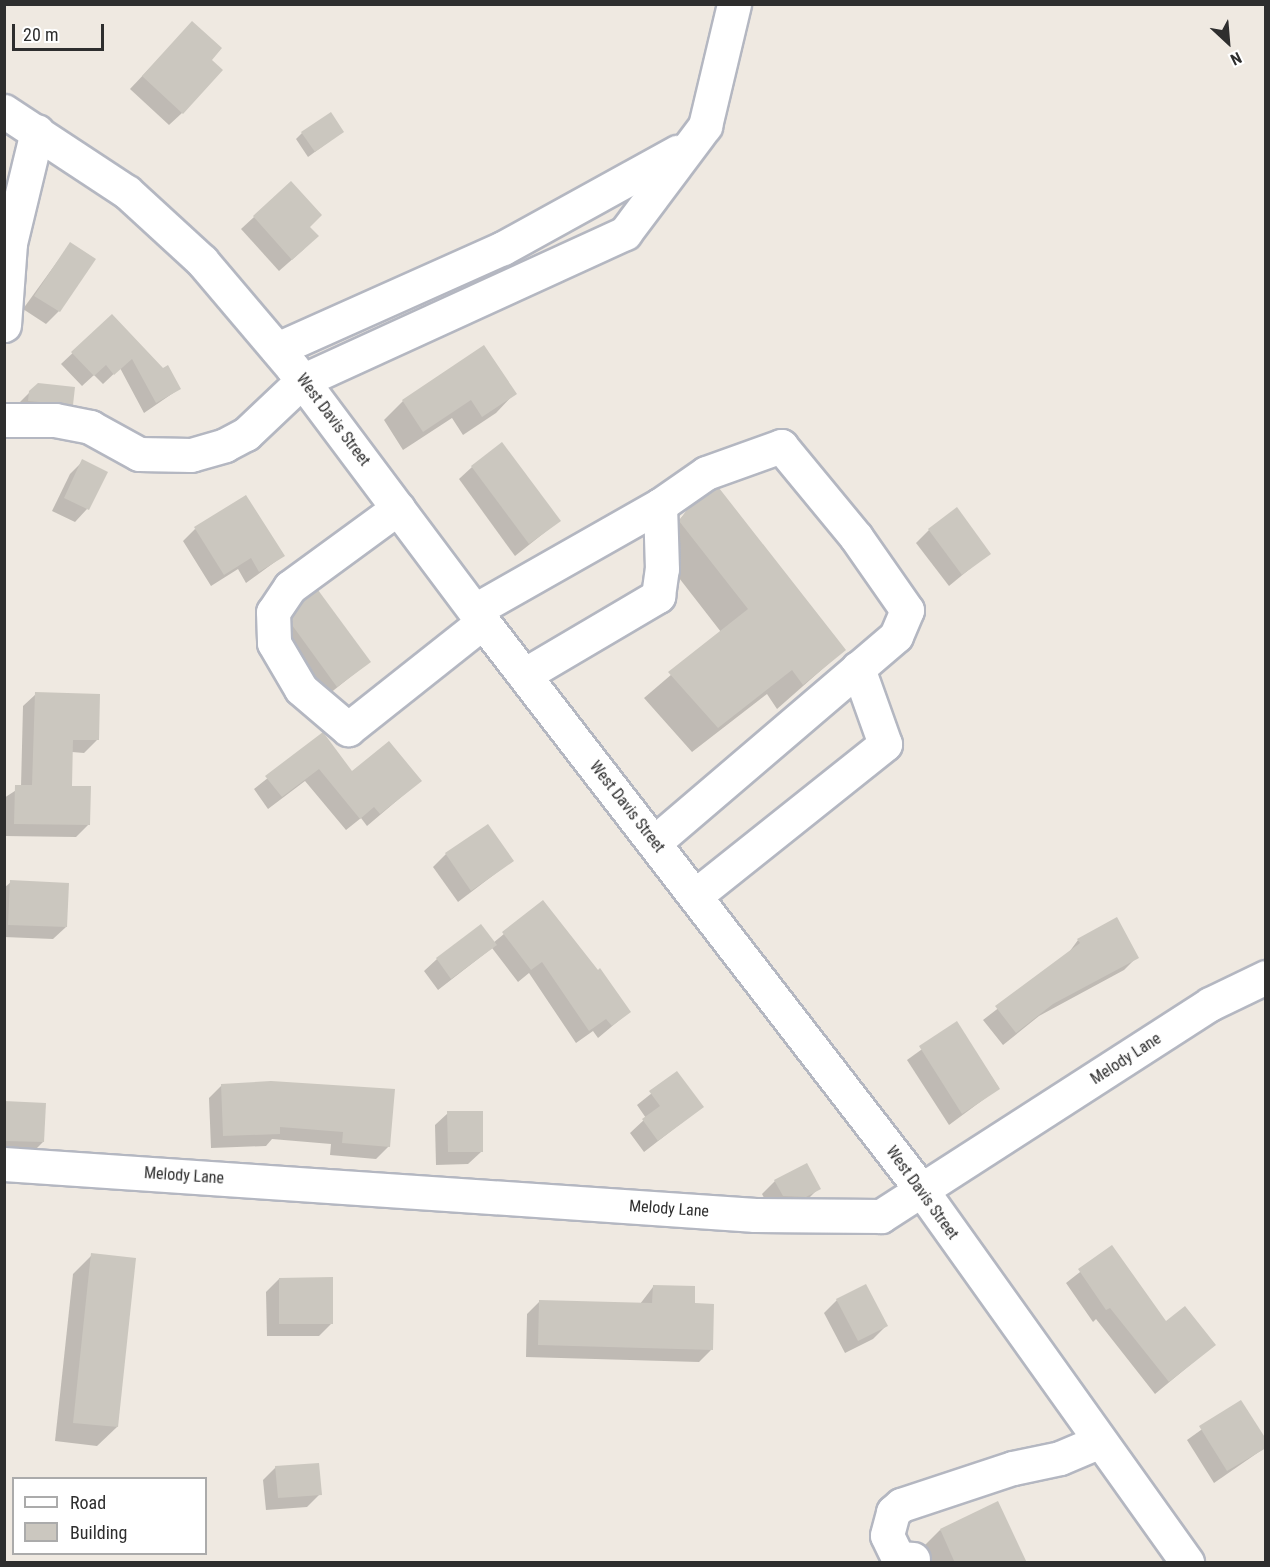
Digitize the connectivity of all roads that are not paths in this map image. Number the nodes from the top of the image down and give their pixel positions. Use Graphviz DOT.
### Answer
graph roads {
  1 [pos="734,4"];
  2 [pos="4,111"];
  3 [pos="705,126"];
  4 [pos="37,131"];
  5 [pos="4,325"];
  6 [pos="277,350"];
  7 [pos="302,381"];
  8 [pos="4,420"];
  9 [pos="660,505"];
  10 [pos="398,508"];
  11 [pos="479,616"];
  12 [pos="858,668"];
  13 [pos="524,675"];
  14 [pos="655,842"];
  15 [pos="696,895"];
  16 [pos="1266,977"];
  17 [pos="4,1164"];
  18 [pos="923,1192"];
  19 [pos="1100,1441"];
  20 [pos="913,1560"];
  21 [pos="1187,1563"];
  1 -- 3 [label="street"];
  2 -- 4 [label="street, West Davis Street"];
  3 -- 6 [label="street"];
  3 -- 7 [label="street"];
  4 -- 5 [label="street"];
  4 -- 6 [label="street, West Davis Street"];
  6 -- 7 [label="street, West Davis Street"];
  7 -- 8 [label="street"];
  7 -- 10 [label="street, West Davis Street"];
  9 -- 11 [label="street"];
  9 -- 12 [label="street"];
  9 -- 13 [label="street"];
  10 -- 11 [label="street, West Davis Street"];
  10 -- 11 [label="street"];
  11 -- 13 [label="street, West Davis Street"];
  12 -- 14 [label="street"];
  12 -- 15 [label="street"];
  13 -- 14 [label="street, West Davis Street"];
  14 -- 15 [label="street, West Davis Street"];
  15 -- 18 [label="street, West Davis Street"];
  16 -- 18 [label="street, Melody Lane"];
  17 -- 18 [label="street, Melody Lane"];
  18 -- 19 [label="street, West Davis Street"];
  19 -- 20 [label="street"];
  19 -- 21 [label="street, West Davis Street"];
}
